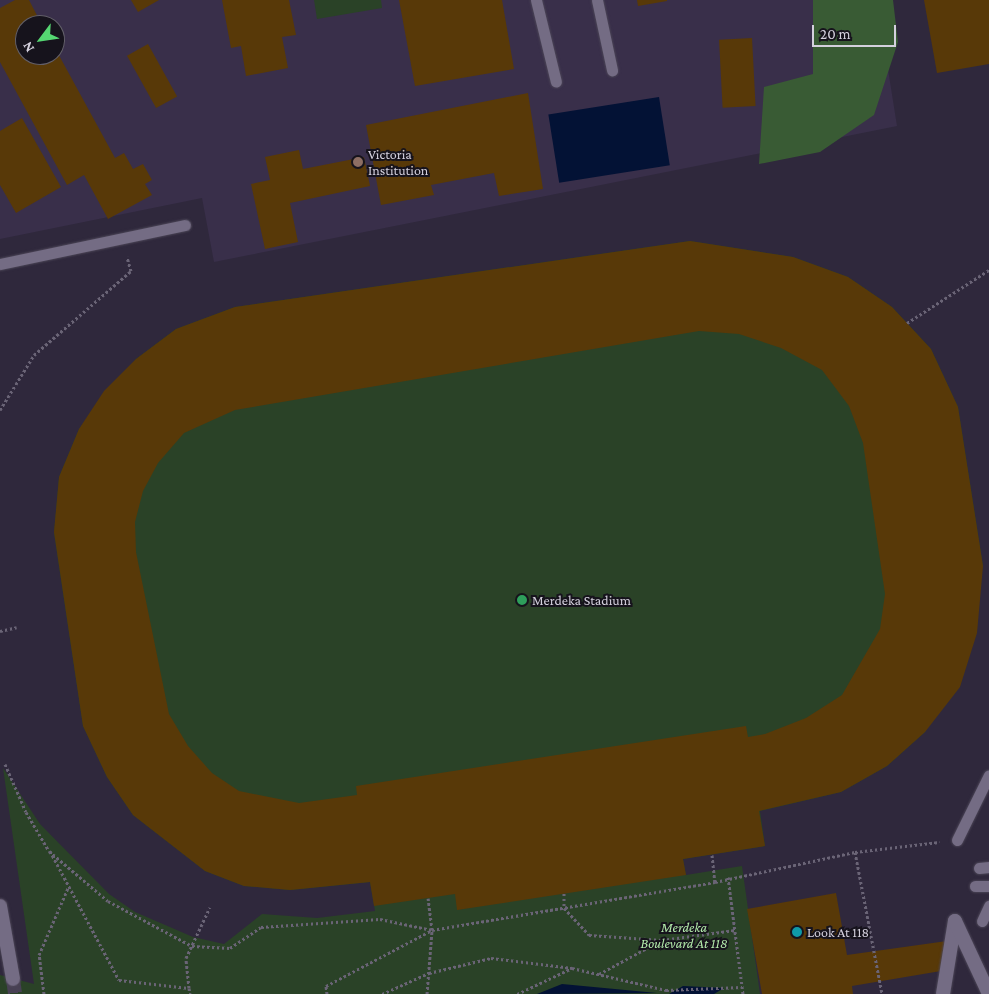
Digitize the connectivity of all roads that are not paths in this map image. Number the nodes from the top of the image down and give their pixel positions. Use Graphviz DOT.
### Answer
graph roads {
  1 [pos="536,0"];
  2 [pos="598,0"];
  3 [pos="612,70"];
  4 [pos="556,82"];
  5 [pos="185,225"];
  6 [pos="0,264"];
  7 [pos="989,775"];
  8 [pos="957,840"];
  9 [pos="975,886"];
  10 [pos="989,886"];
  11 [pos="0,906"];
  12 [pos="989,906"];
  13 [pos="982,922"];
  14 [pos="12,978"];
  15 [pos="943,994"];
  16 [pos="989,994"];
  1 -- 4 [label="lane"];
  2 -- 3 [label="lane"];
  5 -- 6 [label="lane"];
  7 -- 8 [label="lane"];
  9 -- 10 [label="lane"];
  11 -- 14 [label="street"];
  12 -- 13 [label="lane"];
  15 -- 16 [label="street"];
}
